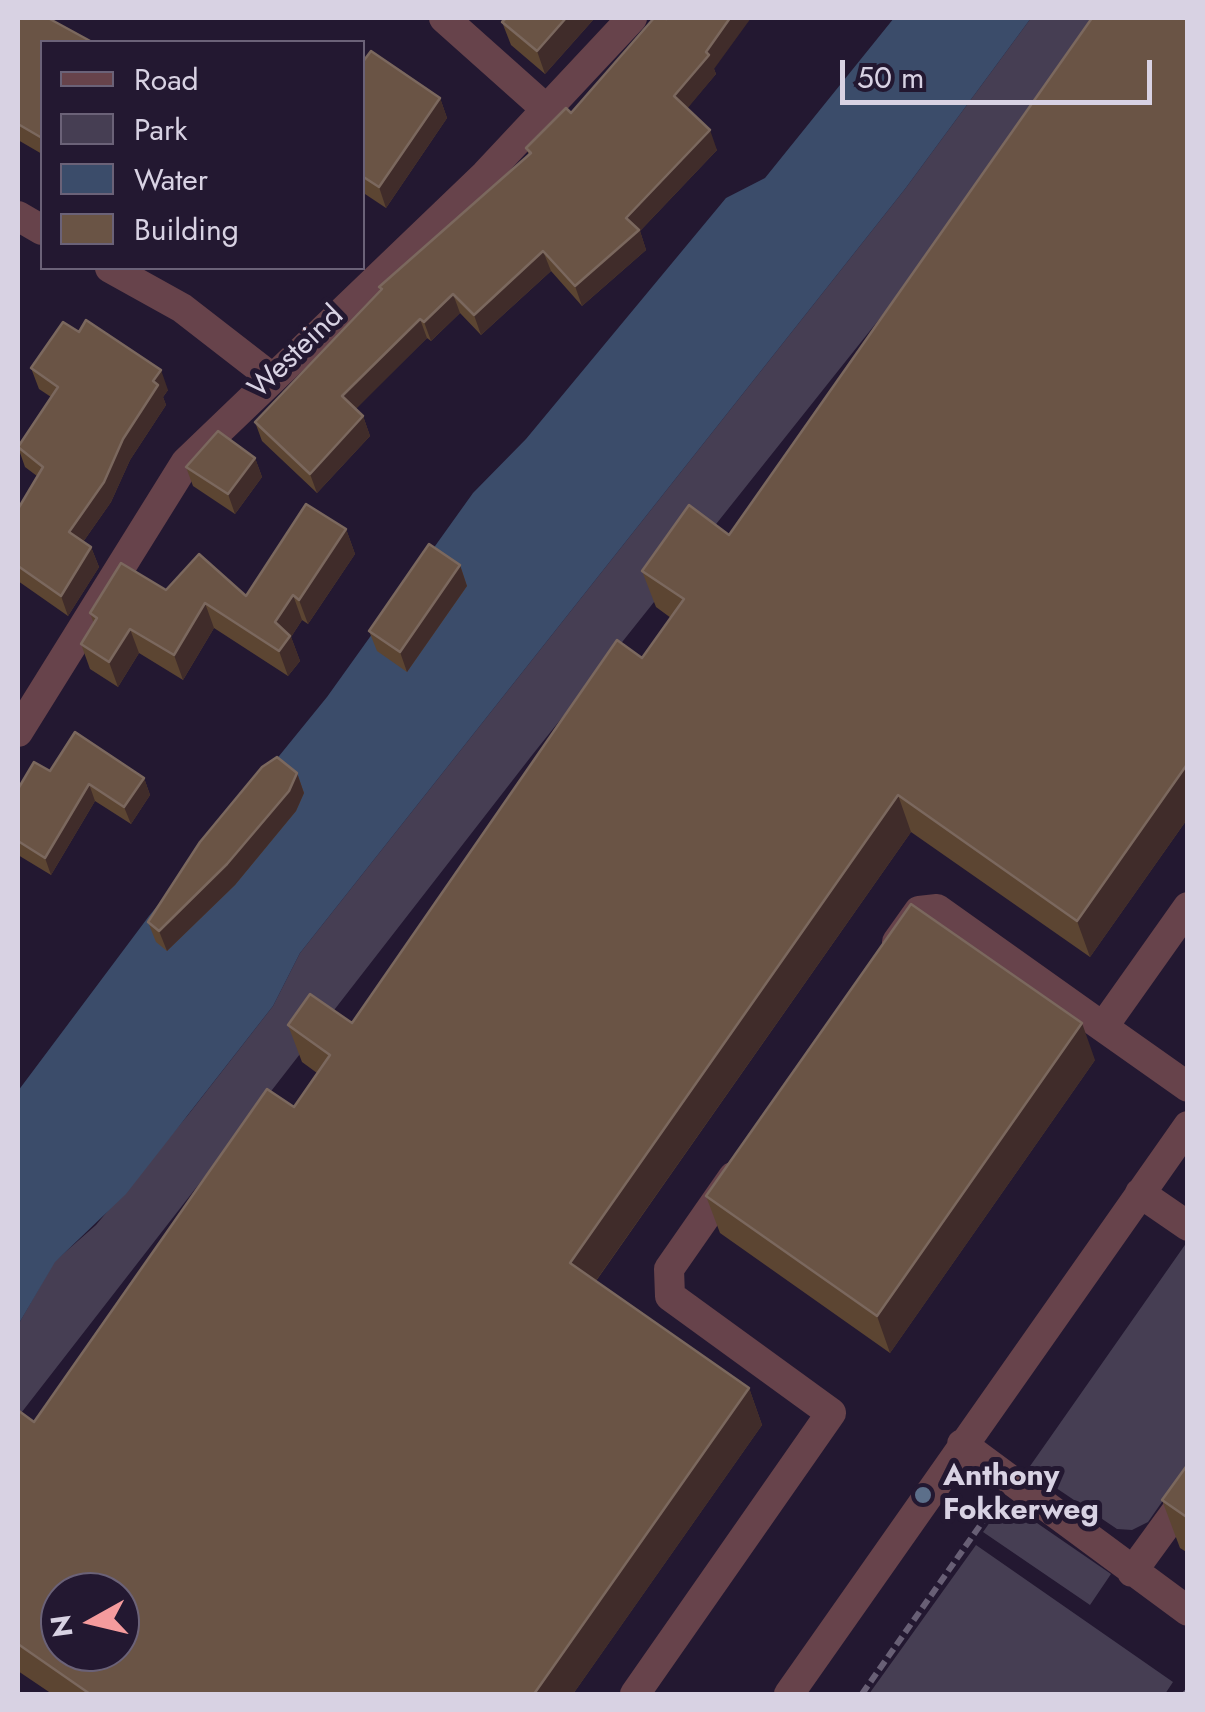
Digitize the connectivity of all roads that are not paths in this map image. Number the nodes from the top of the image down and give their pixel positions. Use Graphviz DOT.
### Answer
graph roads {
  1 [pos="444,18"];
  2 [pos="632,18"];
  3 [pos="546,109"];
  4 [pos="18,216"];
  5 [pos="40,229"];
  6 [pos="114,270"];
  7 [pos="271,377"];
  8 [pos="18,732"];
  9 [pos="1188,908"];
  10 [pos="885,960"];
  11 [pos="1103,1027"];
  12 [pos="1188,1087"];
  13 [pos="1185,1135"];
  14 [pos="748,1155"];
  15 [pos="1140,1193"];
  16 [pos="1188,1226"];
  17 [pos="962,1444"];
  18 [pos="1188,1494"];
  19 [pos="1132,1572"];
  20 [pos="1188,1611"];
  21 [pos="635,1694"];
  22 [pos="789,1694"];
  1 -- 3 [label="street"];
  2 -- 3 [label="street, Westeind"];
  3 -- 7 [label="street, Westeind"];
  4 -- 5 [label="street"];
  6 -- 7 [label="street"];
  7 -- 8 [label="street, Westeind"];
  9 -- 11 [label="street"];
  10 -- 11 [label="street"];
  11 -- 12 [label="street"];
  13 -- 15 [label="street"];
  14 -- 21 [label="street"];
  15 -- 16 [label="street"];
  15 -- 17 [label="street"];
  17 -- 19 [label="street"];
  17 -- 22 [label="street"];
  18 -- 19 [label="street"];
  19 -- 20 [label="street"];
}
